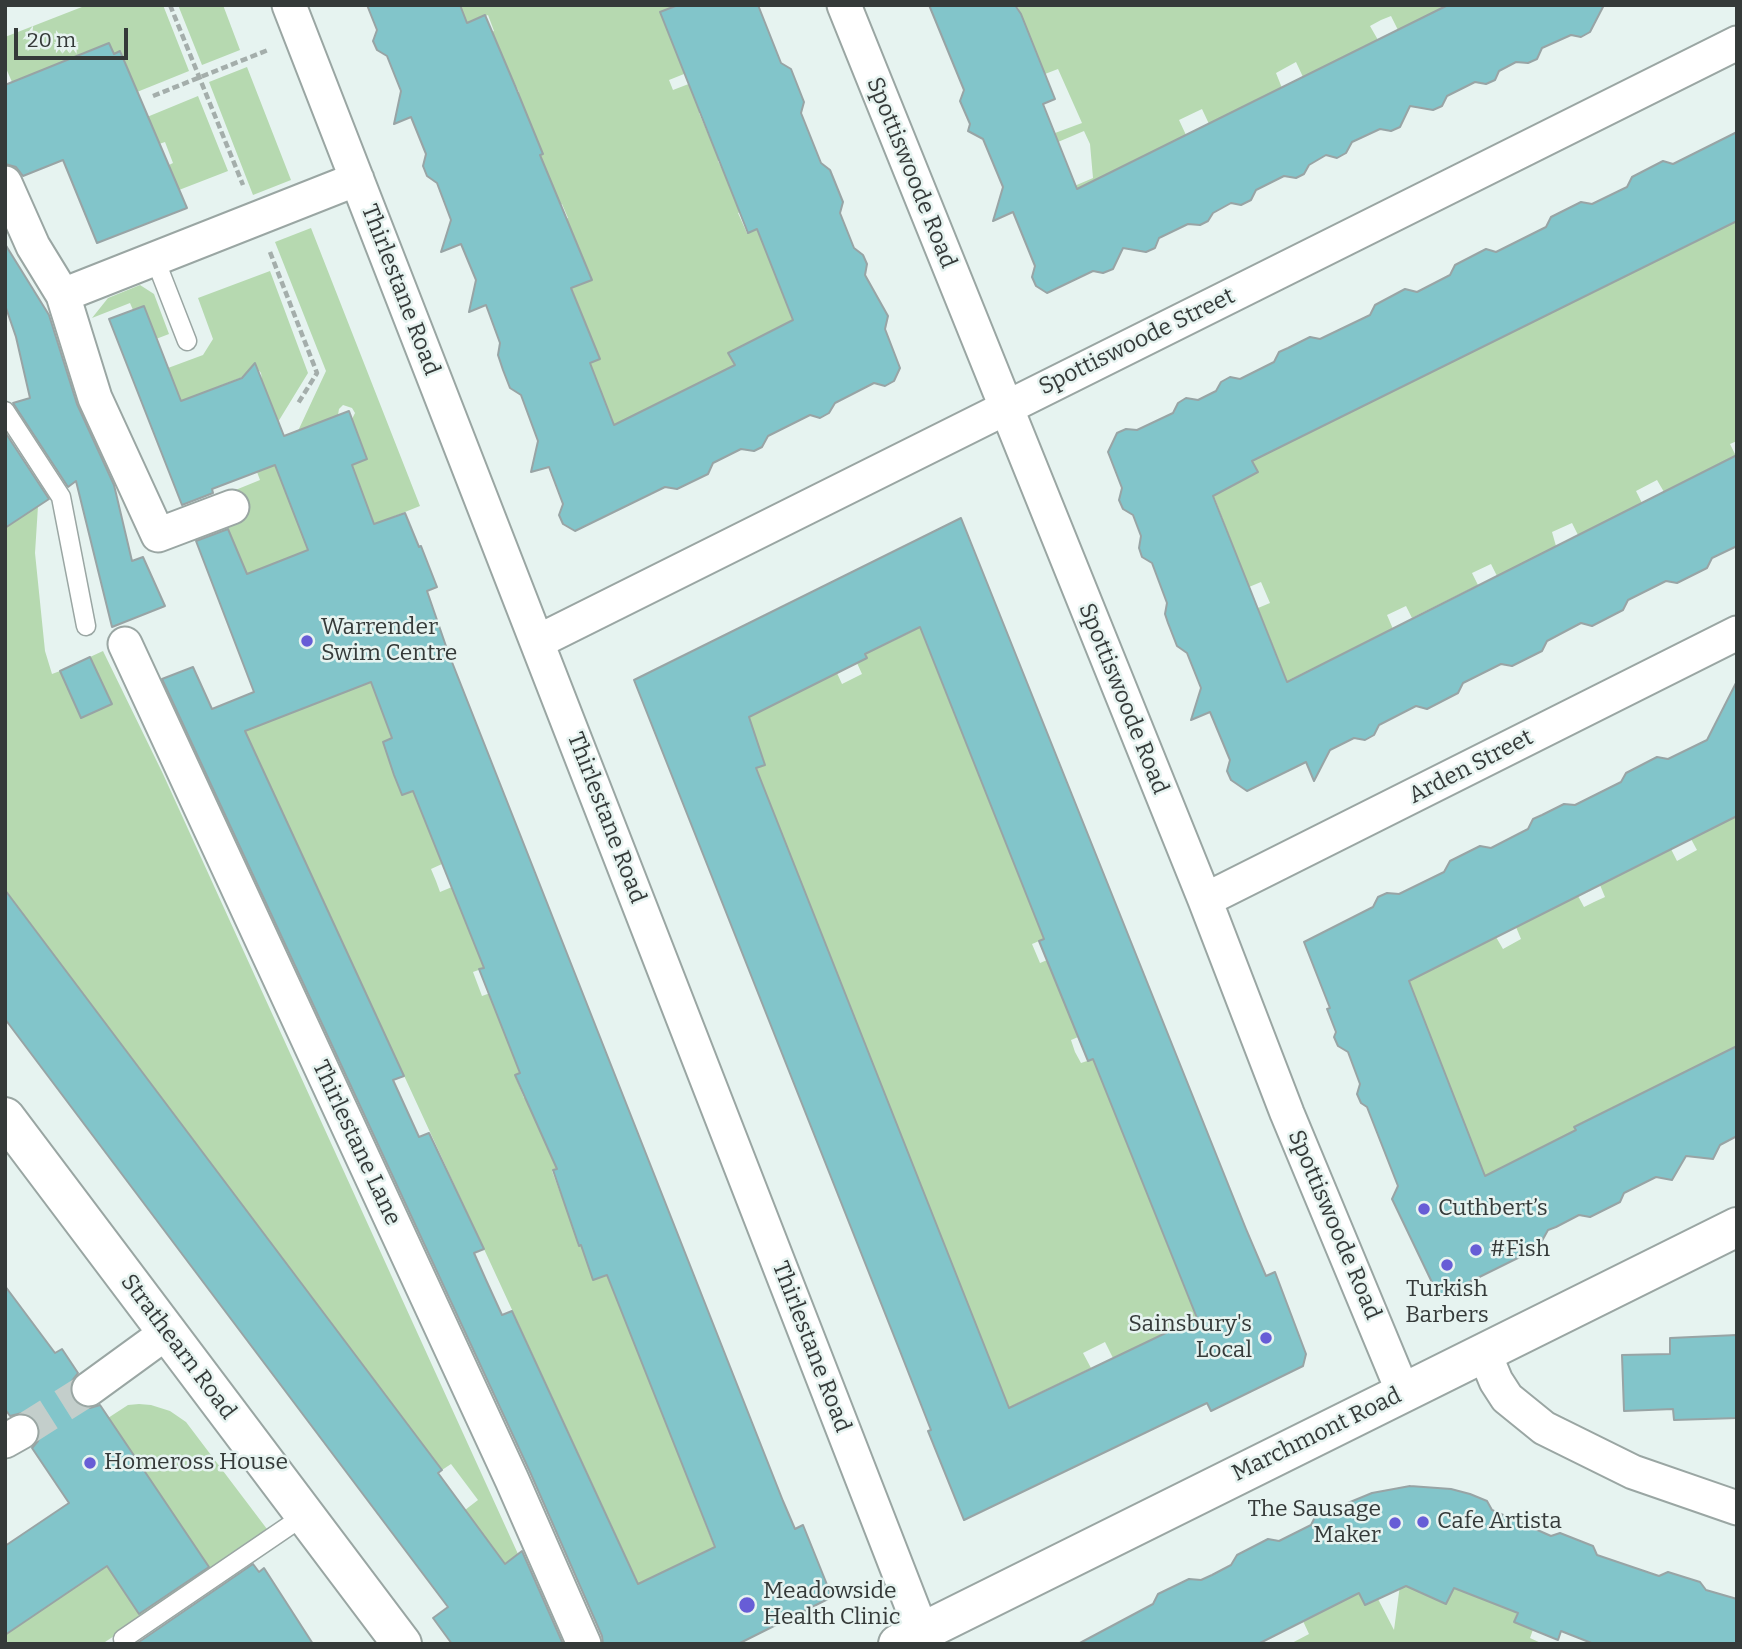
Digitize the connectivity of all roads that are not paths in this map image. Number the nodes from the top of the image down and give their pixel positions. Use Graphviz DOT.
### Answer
graph roads {
  1 [pos="289,5"];
  2 [pos="844,5"];
  3 [pos="1737,43"];
  4 [pos="357,179"];
  5 [pos="5,183"];
  6 [pos="155,259"];
  7 [pos="63,295"];
  8 [pos="187,341"];
  9 [pos="1005,407"];
  10 [pos="5,411"];
  11 [pos="232,507"];
  12 [pos="86,626"];
  13 [pos="1737,633"];
  14 [pos="537,642"];
  15 [pos="125,644"];
  16 [pos="1205,900"];
  17 [pos="5,1117"];
  18 [pos="1737,1227"];
  19 [pos="166,1333"];
  20 [pos="1484,1352"];
  21 [pos="89,1389"];
  22 [pos="1403,1392"];
  23 [pos="1737,1508"];
  24 [pos="305,1515"];
  25 [pos="910,1638"];
  26 [pos="123,1639"];
  27 [pos="402,1644"];
  28 [pos="584,1644"];
  1 -- 4 [label="street, Thirlestane Road"];
  2 -- 9 [label="street, Spottiswoode Road"];
  3 -- 9 [label="street, Spottiswoode Street"];
  4 -- 6 [label="street"];
  4 -- 14 [label="street, Thirlestane Road"];
  5 -- 7 [label="street"];
  6 -- 7 [label="street"];
  6 -- 8 [label="lane"];
  7 -- 11 [label="street"];
  9 -- 14 [label="street, Spottiswoode Street"];
  9 -- 16 [label="street, Spottiswoode Road"];
  10 -- 12 [label="lane"];
  13 -- 16 [label="street, Arden Street"];
  14 -- 25 [label="street, Thirlestane Road"];
  15 -- 28 [label="street, Thirlestane Lane"];
  16 -- 22 [label="street, Spottiswoode Road"];
  17 -- 19 [label="street, Strathearn Road"];
  18 -- 20 [label="street, Marchmont Road"];
  19 -- 21 [label="street"];
  19 -- 24 [label="street, Strathearn Road"];
  20 -- 22 [label="street, Marchmont Road"];
  20 -- 23 [label="street"];
  22 -- 25 [label="street, Marchmont Road"];
  24 -- 26 [label="lane"];
  24 -- 27 [label="street, Strathearn Road"];
}
